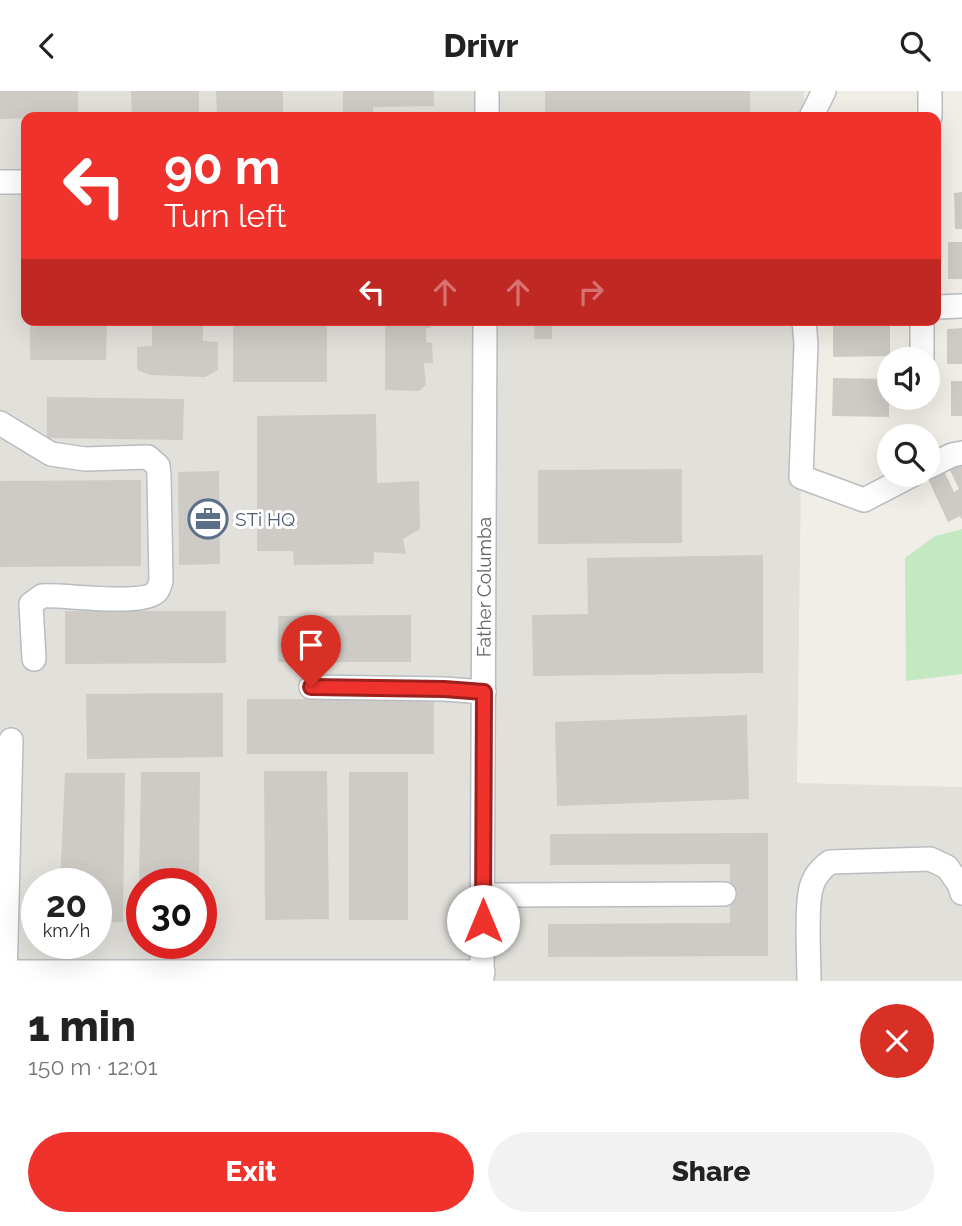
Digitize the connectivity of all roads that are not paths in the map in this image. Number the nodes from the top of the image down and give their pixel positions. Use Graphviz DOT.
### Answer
graph roads {
  1 [pos="487,91"];
  2 [pos="824,91"];
  3 [pos="930,91"];
  4 [pos="486,112"];
  5 [pos="814,112"];
  6 [pos="930,112"];
  7 [pos="0,182"];
  8 [pos="21,182"];
  9 [pos="962,306"];
  10 [pos="941,307"];
  11 [pos="485,326"];
  12 [pos="804,326"];
  13 [pos="922,326"];
  14 [pos="922,347"];
  15 [pos="0,423"];
  16 [pos="962,453"];
  17 [pos="940,461"];
  18 [pos="889,487"];
  19 [pos="34,659"];
  20 [pos="311,687"];
  21 [pos="484,692"];
  22 [pos="10,740"];
  23 [pos="962,893"];
  24 [pos="724,894"];
  25 [pos="483,895"];
  26 [pos="3,975"];
  27 [pos="482,977"];
  28 [pos="809,981"];
  1 -- 4 [label="street"];
  2 -- 5 [label="street"];
  3 -- 6 [label="street"];
  7 -- 8 [label="street"];
  9 -- 10 [label="street"];
  11 -- 21 [label="street, Father Columba"];
  12 -- 18 [label="street"];
  13 -- 14 [label="street"];
  15 -- 19 [label="street"];
  16 -- 17 [label="street"];
  20 -- 21 [label="street"];
  21 -- 25 [label="street, Father Columba"];
  22 -- 26 [label="street"];
  23 -- 28 [label="street"];
  24 -- 25 [label="street"];
  25 -- 27 [label="street, Father Columba"];
  26 -- 27 [label="street"];
}
